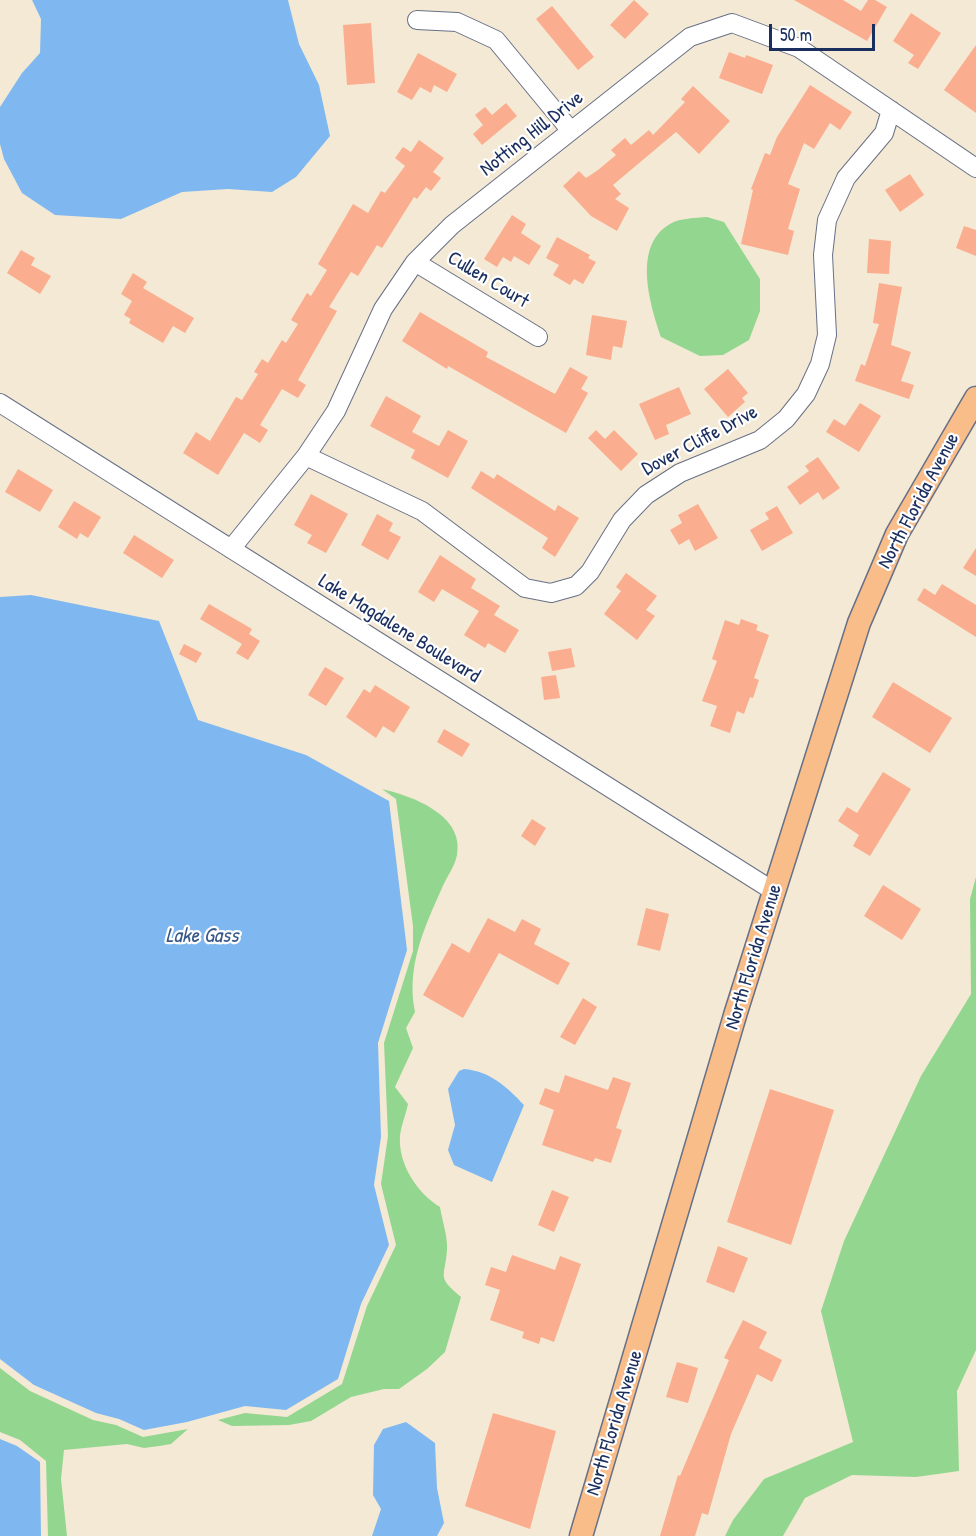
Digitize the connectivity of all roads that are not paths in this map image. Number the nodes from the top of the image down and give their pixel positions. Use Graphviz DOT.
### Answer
graph roads {
  1 [pos="417,20"];
  2 [pos="891,110"];
  3 [pos="571,131"];
  4 [pos="976,168"];
  5 [pos="415,262"];
  6 [pos="537,337"];
  7 [pos="976,398"];
  8 [pos="0,403"];
  9 [pos="306,456"];
  10 [pos="231,549"];
  11 [pos="775,892"];
  12 [pos="581,1536"];
  1 -- 3 [label="street"];
  2 -- 3 [label="street, Notting Hill Drive"];
  2 -- 4 [label="street, Notting Hill Drive"];
  2 -- 9 [label="street, Dover Cliffe Drive"];
  3 -- 5 [label="street, Notting Hill Drive"];
  5 -- 6 [label="street, Cullen Court"];
  5 -- 9 [label="street, Notting Hill Drive"];
  7 -- 11 [label="main road, North Florida Avenue"];
  8 -- 10 [label="street, Lake Magdalene Boulevard"];
  9 -- 10 [label="street, Notting Hill Drive"];
  10 -- 11 [label="street, Lake Magdalene Boulevard"];
  11 -- 12 [label="main road, North Florida Avenue"];
}
